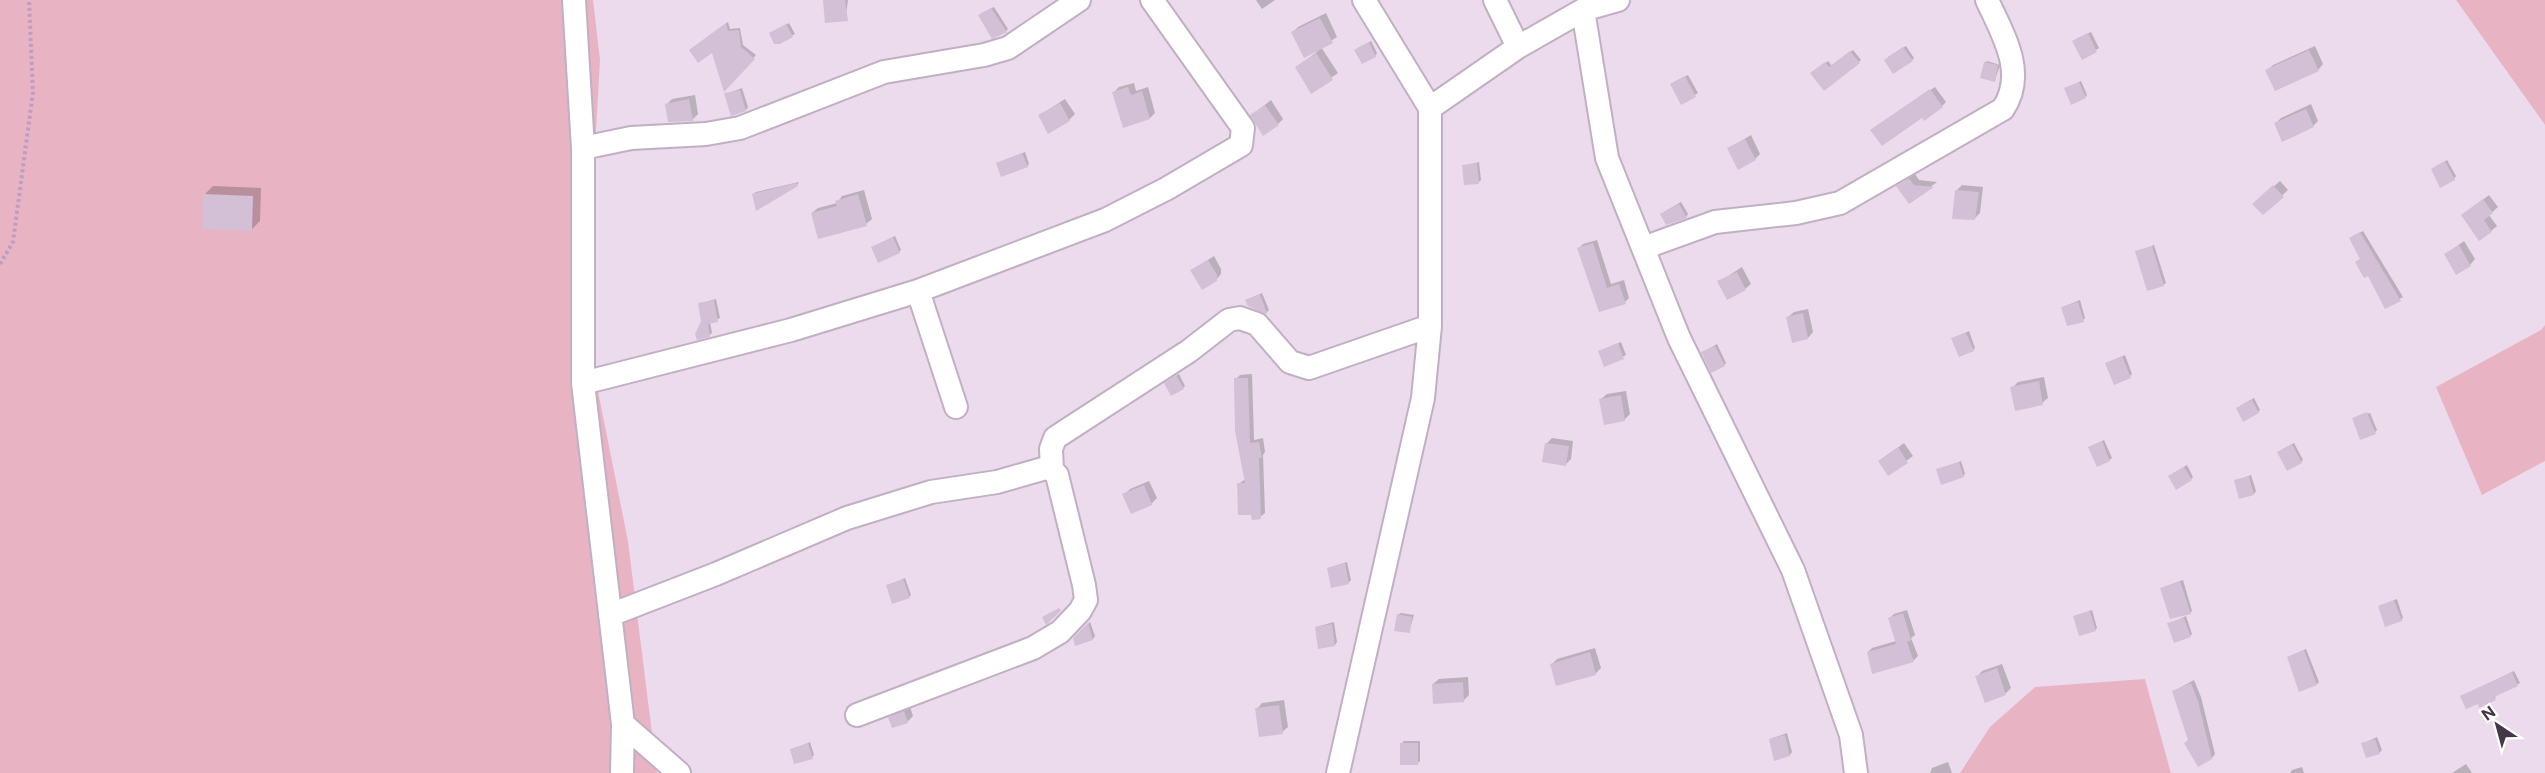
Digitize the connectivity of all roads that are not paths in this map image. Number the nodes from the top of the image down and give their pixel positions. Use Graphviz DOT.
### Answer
graph roads {
  1 [pos="574,0"];
  2 [pos="1079,0"];
  3 [pos="1152,0"];
  4 [pos="1365,0"];
  5 [pos="1495,0"];
  6 [pos="1618,0"];
  7 [pos="1987,0"];
  8 [pos="1583,10"];
  9 [pos="1518,47"];
  10 [pos="1430,108"];
  11 [pos="583,148"];
  12 [pos="1643,248"];
  13 [pos="918,291"];
  14 [pos="1430,326"];
  15 [pos="583,383"];
  16 [pos="956,407"];
  17 [pos="1052,470"];
  18 [pos="610,615"];
  19 [pos="857,716"];
  20 [pos="623,724"];
  21 [pos="622,773"];
  22 [pos="679,773"];
  23 [pos="1338,773"];
  24 [pos="1856,773"];
  1 -- 11 [label="street"];
  2 -- 11 [label="street"];
  3 -- 13 [label="street"];
  4 -- 10 [label="street"];
  5 -- 9 [label="street"];
  6 -- 8 [label="street"];
  7 -- 12 [label="street"];
  8 -- 9 [label="street"];
  8 -- 12 [label="street"];
  9 -- 10 [label="street"];
  10 -- 14 [label="street"];
  11 -- 15 [label="street"];
  12 -- 24 [label="street"];
  13 -- 15 [label="street"];
  13 -- 16 [label="street"];
  14 -- 17 [label="street"];
  14 -- 23 [label="street"];
  15 -- 18 [label="street"];
  17 -- 18 [label="street"];
  17 -- 19 [label="street"];
  18 -- 20 [label="street"];
  20 -- 21 [label="street"];
  20 -- 22 [label="street"];
}
